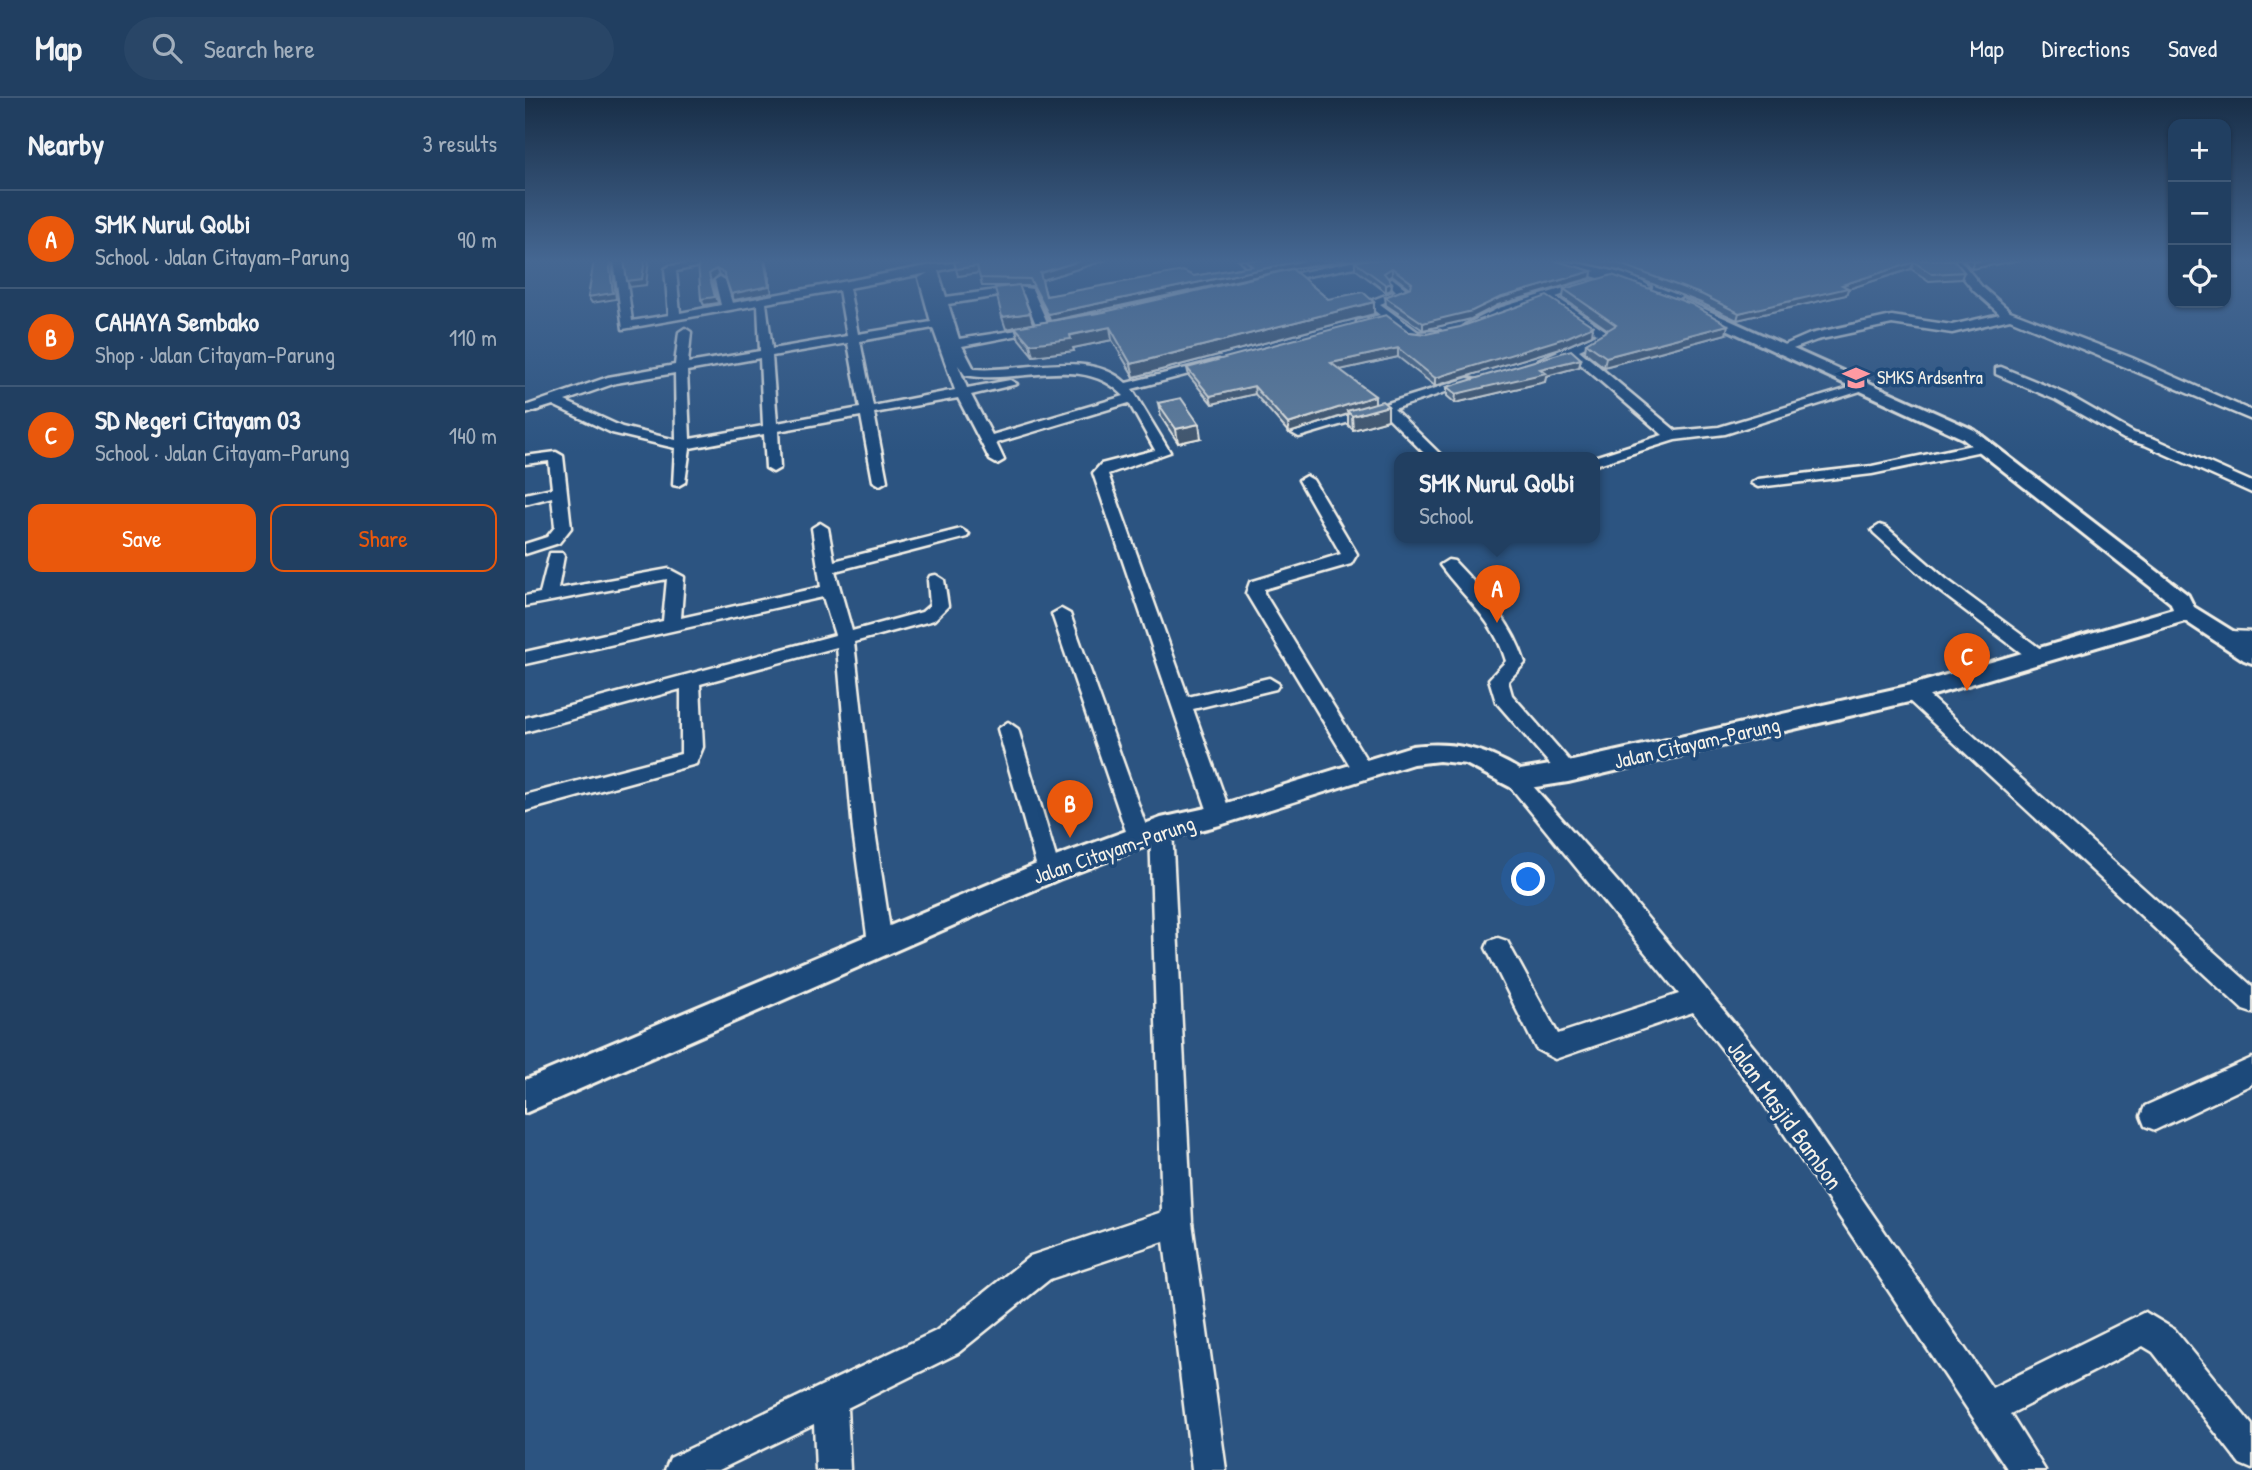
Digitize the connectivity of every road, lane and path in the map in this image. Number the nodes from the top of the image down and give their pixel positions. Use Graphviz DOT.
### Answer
graph roads {
  1 [pos="764,324"];
  2 [pos="850,324"];
  3 [pos="938,324"];
  4 [pos="950,324"];
  5 [pos="1048,324"];
  6 [pos="1360,324"];
  7 [pos="1400,324"];
  8 [pos="1474,324"];
  9 [pos="1591,324"];
  10 [pos="1727,324"];
  11 [pos="1874,324"];
  12 [pos="1919,324"];
  13 [pos="1973,324"];
  14 [pos="2034,324"];
  15 [pos="1349,327"];
  16 [pos="685,332"];
  17 [pos="853,338"];
  18 [pos="956,343"];
  19 [pos="1779,350"];
  20 [pos="1572,351"];
  21 [pos="766,353"];
  22 [pos="1231,359"];
  23 [pos="1533,363"];
  24 [pos="681,369"];
  25 [pos="1064,370"];
  26 [pos="2001,371"];
  27 [pos="1481,379"];
  28 [pos="1866,387"];
  29 [pos="1129,392"];
  30 [pos="963,397"];
  31 [pos="556,401"];
  32 [pos="1386,408"];
  33 [pos="525,410"];
  34 [pos="866,410"];
  35 [pos="2252,416"];
  36 [pos="769,427"];
  37 [pos="1299,433"];
  38 [pos="1673,436"];
  39 [pos="988,441"];
  40 [pos="683,445"];
  41 [pos="1986,446"];
  42 [pos="1431,452"];
  43 [pos="1600,459"];
  44 [pos="525,460"];
  45 [pos="997,460"];
  46 [pos="773,468"];
  47 [pos="1306,480"];
  48 [pos="880,481"];
  49 [pos="678,482"];
  50 [pos="1758,482"];
  51 [pos="2252,488"];
  52 [pos="560,491"];
  53 [pos="525,499"];
  54 [pos="820,528"];
  55 [pos="1880,530"];
  56 [pos="961,534"];
  57 [pos="525,549"];
  58 [pos="556,556"];
  59 [pos="1448,565"];
  60 [pos="826,568"];
  61 [pos="936,580"];
  62 [pos="830,590"];
  63 [pos="548,596"];
  64 [pos="525,601"];
  65 [pos="2185,611"];
  66 [pos="1061,614"];
  67 [pos="672,624"];
  68 [pos="2229,636"];
  69 [pos="845,638"];
  70 [pos="2252,638"];
  71 [pos="2252,655"];
  72 [pos="2039,657"];
  73 [pos="525,658"];
  74 [pos="690,682"];
  75 [pos="1269,684"];
  76 [pos="1913,693"];
  77 [pos="1179,706"];
  78 [pos="525,725"];
  79 [pos="1008,729"];
  80 [pos="1362,769"];
  81 [pos="1568,772"];
  82 [pos="1516,780"];
  83 [pos="525,803"];
  84 [pos="1220,815"];
  85 [pos="1150,833"];
  86 [pos="1049,871"];
  87 [pos="880,943"];
  88 [pos="1498,948"];
  89 [pos="1698,999"];
  90 [pos="2252,1002"];
  91 [pos="2252,1071"];
  92 [pos="525,1097"];
  93 [pos="2155,1116"];
  94 [pos="1177,1222"];
  95 [pos="830,1398"];
  96 [pos="1985,1409"];
  97 [pos="2252,1452"];
  98 [pos="682,1470"];
  99 [pos="833,1470"];
  100 [pos="1209,1470"];
  101 [pos="2028,1470"];
  1 -- 21 [label="street"];
  2 -- 17 [label="street"];
  3 -- 17 [label="street"];
  3 -- 30 [label="street"];
  4 -- 18 [label="street"];
  5 -- 18 [label="street"];
  6 -- 15 [label="street"];
  7 -- 8 [label="street"];
  9 -- 20 [label="street"];
  10 -- 19 [label="street"];
  11 -- 19 [label="street"];
  12 -- 13 [label="street"];
  14 -- 35 [label="street"];
  16 -- 24 [label="street"];
  17 -- 21 [label="street"];
  17 -- 34 [label="street"];
  18 -- 25 [label="street"];
  19 -- 28 [label="street"];
  20 -- 23 [label="street"];
  20 -- 38 [label="street"];
  21 -- 24 [label="street"];
  21 -- 36 [label="street"];
  22 -- 29 [label="street"];
  24 -- 31 [label="street"];
  24 -- 40 [label="street"];
  25 -- 29 [label="street"];
  25 -- 30 [label="street"];
  26 -- 51 [label="street"];
  27 -- 32 [label="street"];
  28 -- 38 [label="street"];
  28 -- 41 [label="street"];
  29 -- 39 [label="street"];
  29 -- 77 [label="street"];
  30 -- 34 [label="street"];
  30 -- 39 [label="street"];
  31 -- 33 [label="street"];
  31 -- 40 [label="street"];
  32 -- 37 [label="street"];
  32 -- 42 [label="street"];
  34 -- 36 [label="street"];
  34 -- 48 [label="street"];
  36 -- 40 [label="street"];
  36 -- 46 [label="street"];
  38 -- 43 [label="street"];
  39 -- 45 [label="street"];
  40 -- 49 [label="street"];
  41 -- 50 [label="street"];
  41 -- 65 [label="street"];
  44 -- 52 [label="street"];
  47 -- 80 [label="street"];
  52 -- 53 [label="street"];
  52 -- 57 [label="street"];
  54 -- 60 [label="street"];
  55 -- 72 [label="street"];
  56 -- 60 [label="street"];
  58 -- 63 [label="street"];
  59 -- 81 [label="street"];
  60 -- 62 [label="street"];
  61 -- 69 [label="street"];
  62 -- 67 [label="street"];
  62 -- 69 [label="street"];
  63 -- 64 [label="street"];
  63 -- 67 [label="street"];
  65 -- 68 [label="street"];
  65 -- 72 [label="street, Jalan Citayam-Parung"];
  66 -- 85 [label="street"];
  67 -- 73 [label="street"];
  68 -- 70 [label="street"];
  68 -- 71 [label="street"];
  69 -- 74 [label="street"];
  69 -- 87 [label="street"];
  72 -- 76 [label="street, Jalan Citayam-Parung"];
  74 -- 78 [label="street"];
  74 -- 83 [label="street"];
  75 -- 77 [label="street"];
  76 -- 81 [label="street, Jalan Citayam-Parung"];
  76 -- 90 [label="street"];
  77 -- 84 [label="street"];
  79 -- 86 [label="street"];
  80 -- 82 [label="street, Jalan Citayam-Parung"];
  80 -- 84 [label="street, Jalan Citayam-Parung"];
  81 -- 82 [label="street, Jalan Citayam-Parung"];
  82 -- 89 [label="street, Jalan Masjid Bambon"];
  84 -- 85 [label="street, Jalan Citayam-Parung"];
  85 -- 86 [label="street, Jalan Citayam-Parung"];
  85 -- 94 [label="street"];
  86 -- 87 [label="street, Jalan Citayam-Parung"];
  87 -- 92 [label="street, Jalan Citayam-Parung"];
  88 -- 89 [label="street"];
  89 -- 96 [label="street, Jalan Masjid Bambon"];
  91 -- 93 [label="street"];
  94 -- 95 [label="street"];
  94 -- 100 [label="street"];
  95 -- 98 [label="street"];
  95 -- 99 [label="street"];
  96 -- 97 [label="street"];
  96 -- 101 [label="street, Jalan Masjid Bambon"];
}
